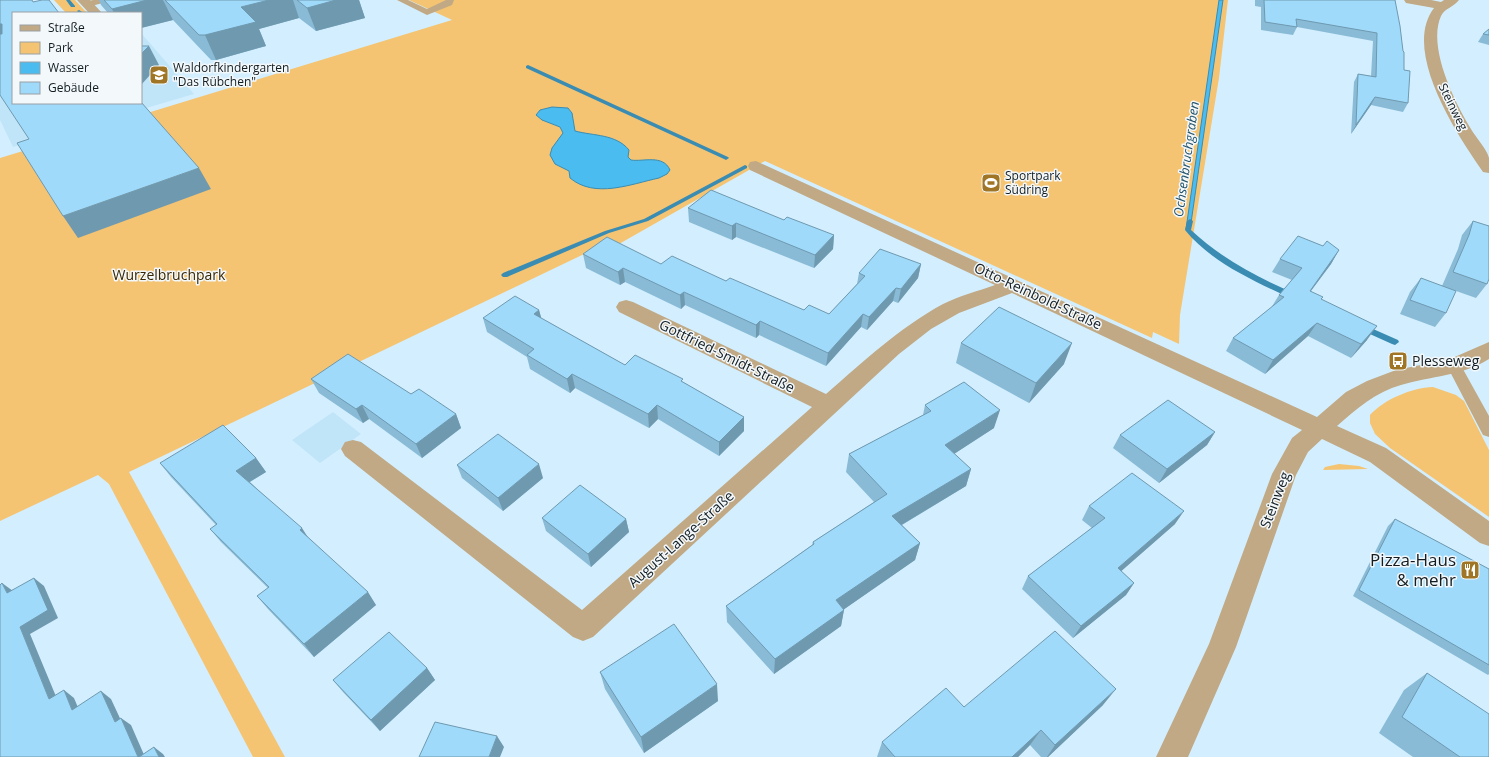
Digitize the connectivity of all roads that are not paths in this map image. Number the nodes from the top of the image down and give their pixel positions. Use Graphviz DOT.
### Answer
graph roads {
  1 [pos="104,0"];
  2 [pos="401,0"];
  3 [pos="450,0"];
  4 [pos="1410,0"];
  5 [pos="85,2"];
  6 [pos="1448,3"];
  7 [pos="95,12"];
  8 [pos="756,166"];
  9 [pos="1489,168"];
  10 [pos="1014,285"];
  11 [pos="626,307"];
  12 [pos="1489,349"];
  13 [pos="1454,366"];
  14 [pos="828,405"];
  15 [pos="1320,427"];
  16 [pos="1489,431"];
  17 [pos="353,449"];
  18 [pos="1489,535"];
  19 [pos="1172,757"];
  1 -- 5 [label="lane"];
  2 -- 3 [label="lane"];
  4 -- 6 [label="street"];
  5 -- 7 [label="street"];
  6 -- 9 [label="street, Steinweg"];
  8 -- 10 [label="street, Otto-Reinbold-Straße"];
  10 -- 14 [label="street, August-Lange-Straße"];
  10 -- 15 [label="street, Otto-Reinbold-Straße"];
  11 -- 14 [label="street, Gottfried-Smidt-Straße"];
  12 -- 13 [label="street, Steinweg"];
  13 -- 15 [label="street, Steinweg"];
  13 -- 16 [label="lane"];
  14 -- 17 [label="street, August-Lange-Straße"];
  15 -- 18 [label="street"];
  15 -- 19 [label="street, Steinweg"];
}
